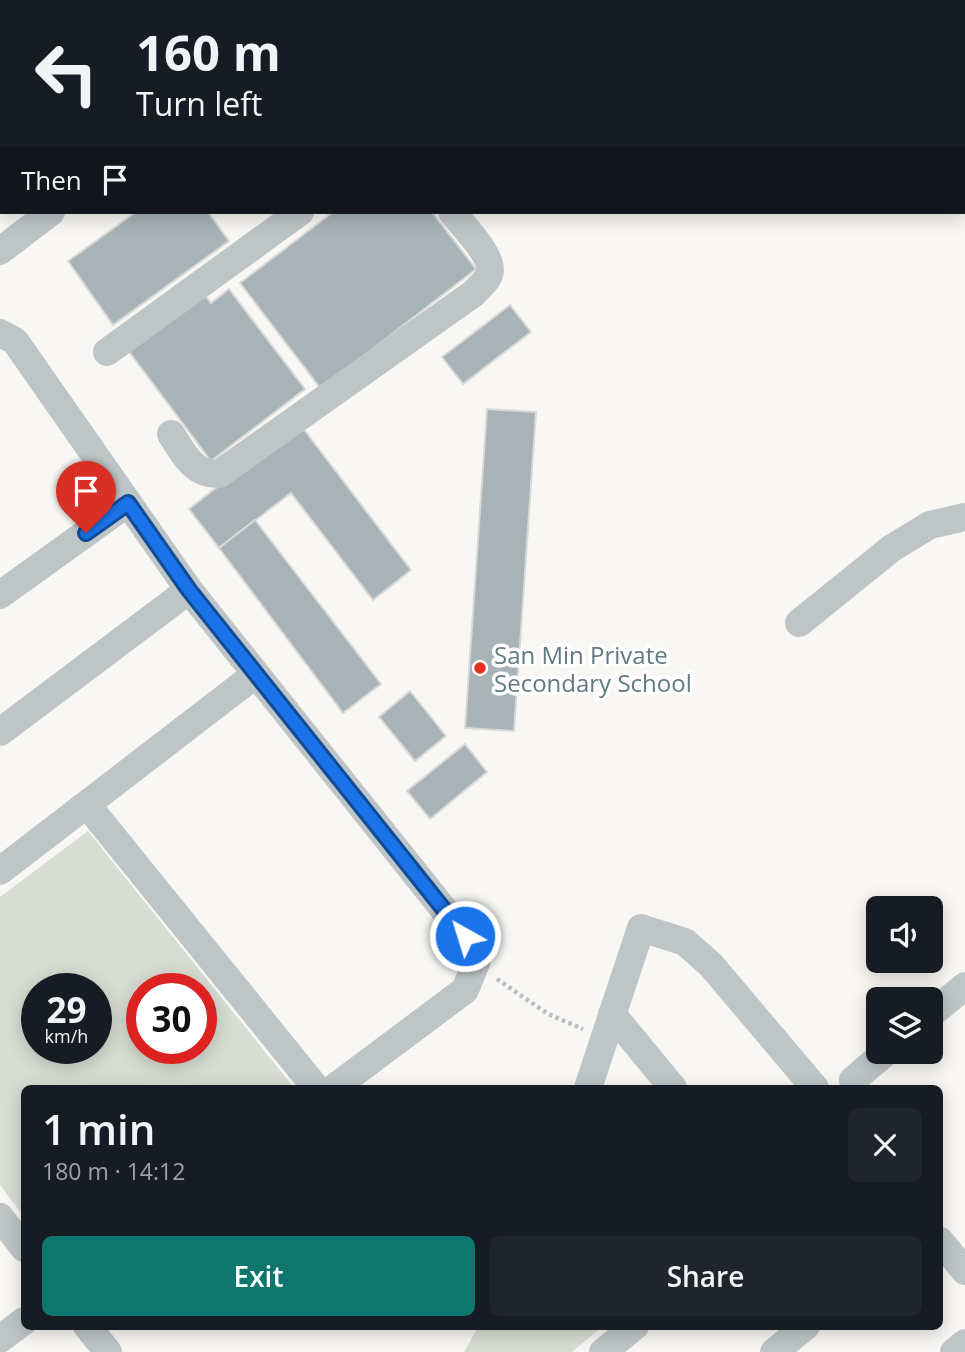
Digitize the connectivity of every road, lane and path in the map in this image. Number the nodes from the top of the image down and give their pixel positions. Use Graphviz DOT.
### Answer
graph roads {
  1 [pos="48,214"];
  2 [pos="297,214"];
  3 [pos="454,214"];
  4 [pos="0,251"];
  5 [pos="0,333"];
  6 [pos="107,352"];
  7 [pos="171,434"];
  8 [pos="128,503"];
  9 [pos="965,517"];
  10 [pos="189,590"];
  11 [pos="0,595"];
  12 [pos="799,623"];
  13 [pos="256,674"];
  14 [pos="0,732"];
  15 [pos="88,806"];
  16 [pos="0,871"];
  17 [pos="474,969"];
  18 [pos="965,986"];
  19 [pos="943,1004"];
  20 [pos="608,1026"];
  21 [pos="872,1064"];
  22 [pos="853,1080"];
  23 [pos="314,1085"];
  24 [pos="338,1085"];
  25 [pos="589,1085"];
  26 [pos="670,1085"];
  27 [pos="812,1085"];
  28 [pos="0,1217"];
  29 [pos="21,1244"];
  30 [pos="943,1245"];
  31 [pos="965,1271"];
  32 [pos="21,1323"];
  33 [pos="90,1330"];
  34 [pos="630,1330"];
  35 [pos="801,1330"];
  36 [pos="0,1339"];
  37 [pos="965,1343"];
  38 [pos="108,1352"];
  39 [pos="603,1352"];
  40 [pos="774,1352"];
  41 [pos="954,1352"];
  1 -- 4 [label="street"];
  2 -- 6 [label="street"];
  3 -- 7 [label="street"];
  5 -- 8 [label="street"];
  8 -- 10 [label="street"];
  8 -- 11 [label="street"];
  9 -- 12 [label="street"];
  10 -- 13 [label="street"];
  10 -- 14 [label="street"];
  13 -- 15 [label="street"];
  13 -- 17 [label="street"];
  15 -- 16 [label="street"];
  15 -- 23 [label="street"];
  17 -- 20 [label="path"];
  17 -- 24 [label="street"];
  18 -- 19 [label="street"];
  20 -- 25 [label="street"];
  20 -- 26 [label="street"];
  20 -- 27 [label="street"];
  21 -- 22 [label="street"];
  28 -- 29 [label="street"];
  30 -- 31 [label="street"];
  32 -- 36 [label="street"];
  33 -- 38 [label="street"];
  34 -- 39 [label="street"];
  35 -- 40 [label="street"];
  37 -- 41 [label="street"];
}
